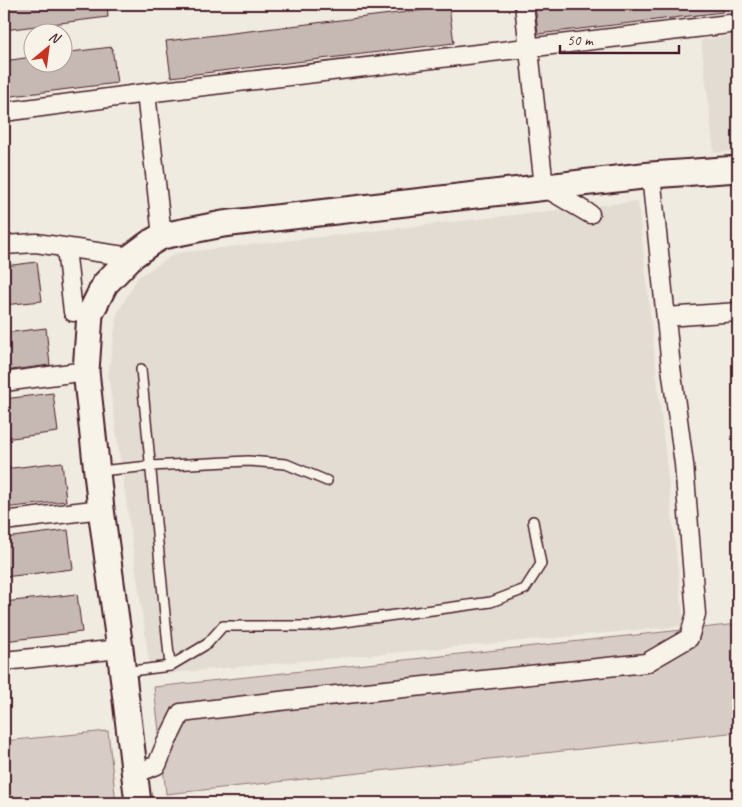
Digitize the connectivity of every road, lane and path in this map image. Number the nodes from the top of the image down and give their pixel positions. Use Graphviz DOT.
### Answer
graph roads {
  1 [pos="524,4"];
  2 [pos="738,23"];
  3 [pos="530,48"];
  4 [pos="146,93"];
  5 [pos="4,112"];
  6 [pos="738,169"];
  7 [pos="650,175"];
  8 [pos="544,188"];
  9 [pos="590,214"];
  10 [pos="162,236"];
  11 [pos="4,245"];
  12 [pos="66,248"];
  13 [pos="131,257"];
  14 [pos="73,312"];
  15 [pos="738,312"];
  16 [pos="666,318"];
  17 [pos="141,369"];
  18 [pos="86,371"];
  19 [pos="4,382"];
  20 [pos="150,466"];
  21 [pos="97,471"];
  22 [pos="327,481"];
  23 [pos="100,508"];
  24 [pos="4,521"];
  25 [pos="533,522"];
  26 [pos="4,661"];
  27 [pos="122,661"];
  28 [pos="170,666"];
  29 [pos="135,774"];
  30 [pos="138,803"];
  1 -- 3 [label="street"];
  2 -- 3 [label="street"];
  3 -- 4 [label="street"];
  3 -- 8 [label="street"];
  4 -- 5 [label="street"];
  4 -- 10 [label="street"];
  6 -- 7 [label="street"];
  7 -- 8 [label="street"];
  7 -- 16 [label="street"];
  8 -- 9 [label="street"];
  8 -- 10 [label="street"];
  10 -- 13 [label="street"];
  11 -- 12 [label="street"];
  12 -- 13 [label="street"];
  12 -- 14 [label="street"];
  13 -- 18 [label="street"];
  15 -- 16 [label="street"];
  16 -- 29 [label="street"];
  17 -- 20 [label="lane"];
  18 -- 19 [label="street"];
  18 -- 21 [label="street"];
  20 -- 21 [label="lane"];
  20 -- 22 [label="lane"];
  20 -- 28 [label="lane"];
  21 -- 23 [label="street"];
  23 -- 24 [label="street"];
  23 -- 27 [label="street"];
  25 -- 28 [label="lane"];
  26 -- 27 [label="street"];
  27 -- 28 [label="lane"];
  27 -- 29 [label="street"];
  29 -- 30 [label="street"];
}
